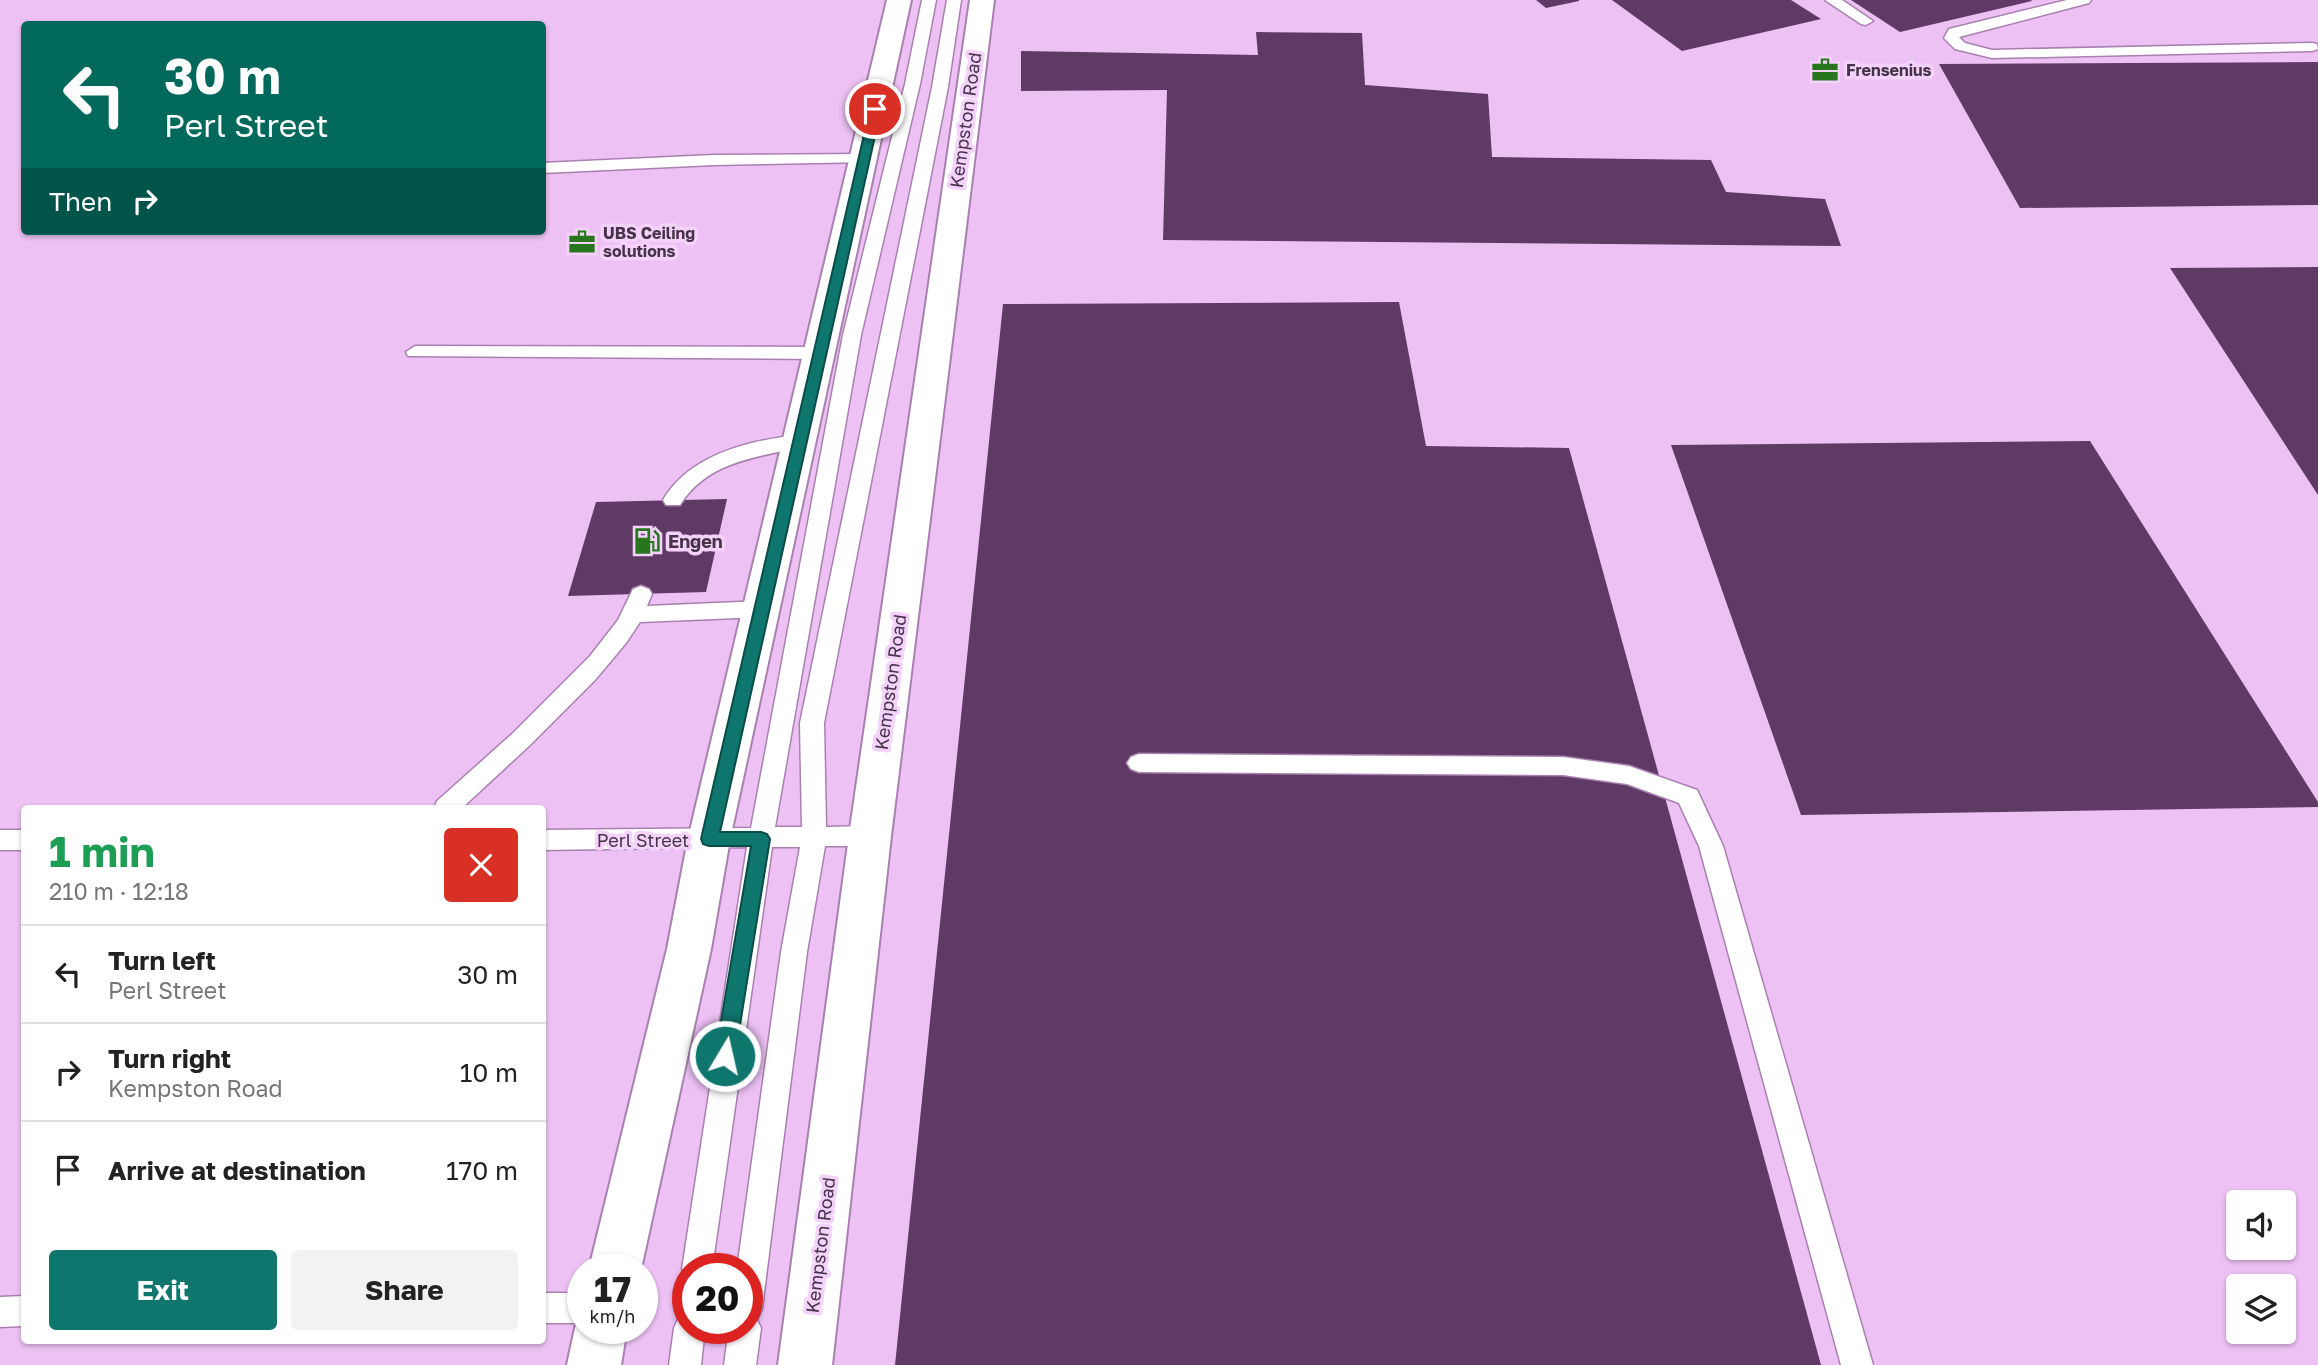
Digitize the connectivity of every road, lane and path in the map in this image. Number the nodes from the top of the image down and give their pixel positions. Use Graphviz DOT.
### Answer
graph roads {
  1 [pos="899,0"];
  2 [pos="929,0"];
  3 [pos="954,0"];
  4 [pos="982,0"];
  5 [pos="1832,0"];
  6 [pos="2084,0"];
  7 [pos="1866,21"];
  8 [pos="2312,47"];
  9 [pos="864,159"];
  10 [pos="546,168"];
  11 [pos="415,352"];
  12 [pos="820,353"];
  13 [pos="800,442"];
  14 [pos="673,500"];
  15 [pos="638,604"];
  16 [pos="762,609"];
  17 [pos="1139,763"];
  18 [pos="450,805"];
  19 [pos="870,836"];
  20 [pos="814,838"];
  21 [pos="709,839"];
  22 [pos="761,839"];
  23 [pos="0,840"];
  24 [pos="21,840"];
  25 [pos="546,840"];
  26 [pos="619,1253"];
  27 [pos="699,1253"];
  28 [pos="754,1253"];
  29 [pos="546,1308"];
  30 [pos="567,1308"];
  31 [pos="0,1311"];
  32 [pos="21,1311"];
  33 [pos="598,1344"];
  34 [pos="688,1344"];
  35 [pos="743,1344"];
  36 [pos="594,1365"];
  37 [pos="685,1365"];
  38 [pos="740,1365"];
  39 [pos="805,1365"];
  40 [pos="1857,1365"];
  1 -- 9 [label="main road"];
  2 -- 22 [label="lane"];
  3 -- 20 [label="lane"];
  4 -- 19 [label="main road, Kempston Road"];
  5 -- 7 [label="lane"];
  6 -- 8 [label="lane"];
  9 -- 10 [label="lane"];
  9 -- 12 [label="main road"];
  11 -- 12 [label="lane"];
  12 -- 13 [label="main road"];
  13 -- 14 [label="lane"];
  13 -- 16 [label="main road"];
  15 -- 16 [label="lane"];
  15 -- 18 [label="lane"];
  16 -- 21 [label="main road"];
  17 -- 40 [label="lane"];
  19 -- 20 [label="lane, Perl Street"];
  19 -- 39 [label="main road, Kempston Road"];
  20 -- 22 [label="lane, Perl Street"];
  20 -- 28 [label="lane"];
  21 -- 22 [label="lane, Perl Street"];
  21 -- 25 [label="lane, Perl Street"];
  21 -- 26 [label="main road"];
  22 -- 27 [label="lane"];
  23 -- 24 [label="lane"];
  29 -- 30 [label="lane"];
  31 -- 32 [label="lane"];
  33 -- 36 [label="main road"];
  34 -- 37 [label="lane"];
  35 -- 38 [label="lane"];
}
